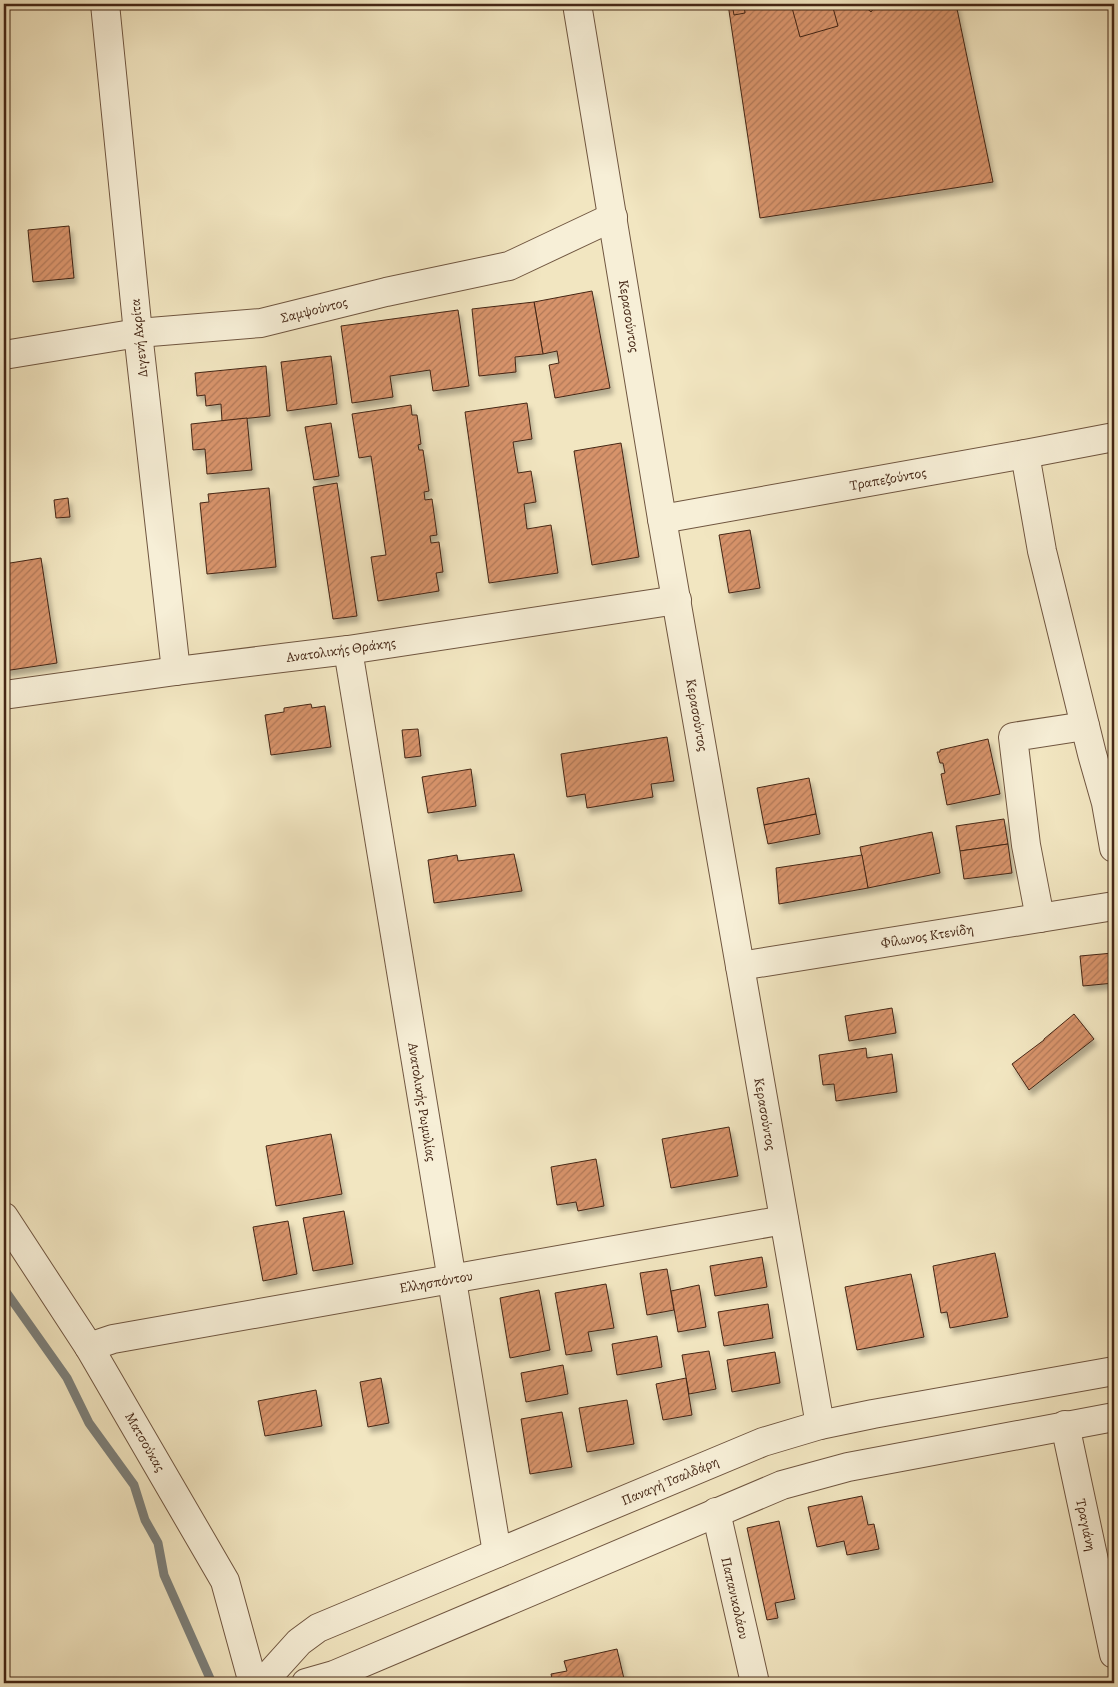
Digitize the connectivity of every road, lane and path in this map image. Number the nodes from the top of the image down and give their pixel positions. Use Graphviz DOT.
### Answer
graph roads {
  1 [pos="105,4"];
  2 [pos="577,4"];
  3 [pos="612,217"];
  4 [pos="138,332"];
  5 [pos="4,355"];
  6 [pos="1114,437"];
  7 [pos="1025,454"];
  8 [pos="662,519"];
  9 [pos="677,600"];
  10 [pos="348,650"];
  11 [pos="176,671"];
  12 [pos="4,695"];
  13 [pos="1085,726"];
  14 [pos="1114,848"];
  15 [pos="1114,906"];
  16 [pos="1040,918"];
  17 [pos="740,966"];
  18 [pos="4,1217"];
  19 [pos="784,1220"];
  20 [pos="451,1279"];
  21 [pos="89,1346"];
  22 [pos="1114,1371"];
  23 [pos="1114,1417"];
  24 [pos="820,1425"];
  25 [pos="1065,1425"];
  26 [pos="716,1512"];
  27 [pos="497,1553"];
  28 [pos="1114,1654"];
  29 [pos="253,1683"];
  30 [pos="262,1683"];
  31 [pos="306,1683"];
  32 [pos="755,1683"];
  1 -- 4 [label="street, Διγενή Ακρίτα"];
  2 -- 3 [label="street, Κερασούντος"];
  3 -- 4 [label="street, Σαμψούντος"];
  3 -- 8 [label="street, Κερασούντος"];
  4 -- 5 [label="street, Σαμψούντος"];
  4 -- 11 [label="street, Διγενή Ακρίτα"];
  6 -- 7 [label="street, Τραπεζούντος"];
  7 -- 8 [label="street, Τραπεζούντος"];
  7 -- 13 [label="street"];
  8 -- 9 [label="street, Κερασούντος"];
  9 -- 10 [label="street, Ανατολικής Θράκης"];
  9 -- 17 [label="street, Κερασούντος"];
  10 -- 11 [label="street, Ανατολικής Θράκης"];
  10 -- 20 [label="street, Ανατολικής Ρωμυλίας"];
  11 -- 12 [label="street, Ανατολικής Θράκης"];
  13 -- 14 [label="street"];
  13 -- 16 [label="street"];
  15 -- 16 [label="street, Φίλωνος Κτενίδη"];
  16 -- 17 [label="street, Φίλωνος Κτενίδη"];
  17 -- 19 [label="street, Κερασούντος"];
  18 -- 21 [label="street, Ματσούκας"];
  19 -- 20 [label="street, Ελλησπόντου"];
  19 -- 24 [label="street, Κερασούντος"];
  20 -- 21 [label="street, Ελλησπόντου"];
  20 -- 27 [label="street, Ανατολικής Ρωμυλίας"];
  21 -- 29 [label="street, Ματσούκας"];
  22 -- 24 [label="street, Παναγή Τσαλδάρη"];
  23 -- 25 [label="street"];
  24 -- 27 [label="street, Παναγή Τσαλδάρη"];
  25 -- 26 [label="street"];
  25 -- 28 [label="street, Τραγιάνη"];
  26 -- 31 [label="street"];
  26 -- 32 [label="street, Παπανικολάου"];
  27 -- 30 [label="street, Παναγή Τσαλδάρη"];
}
